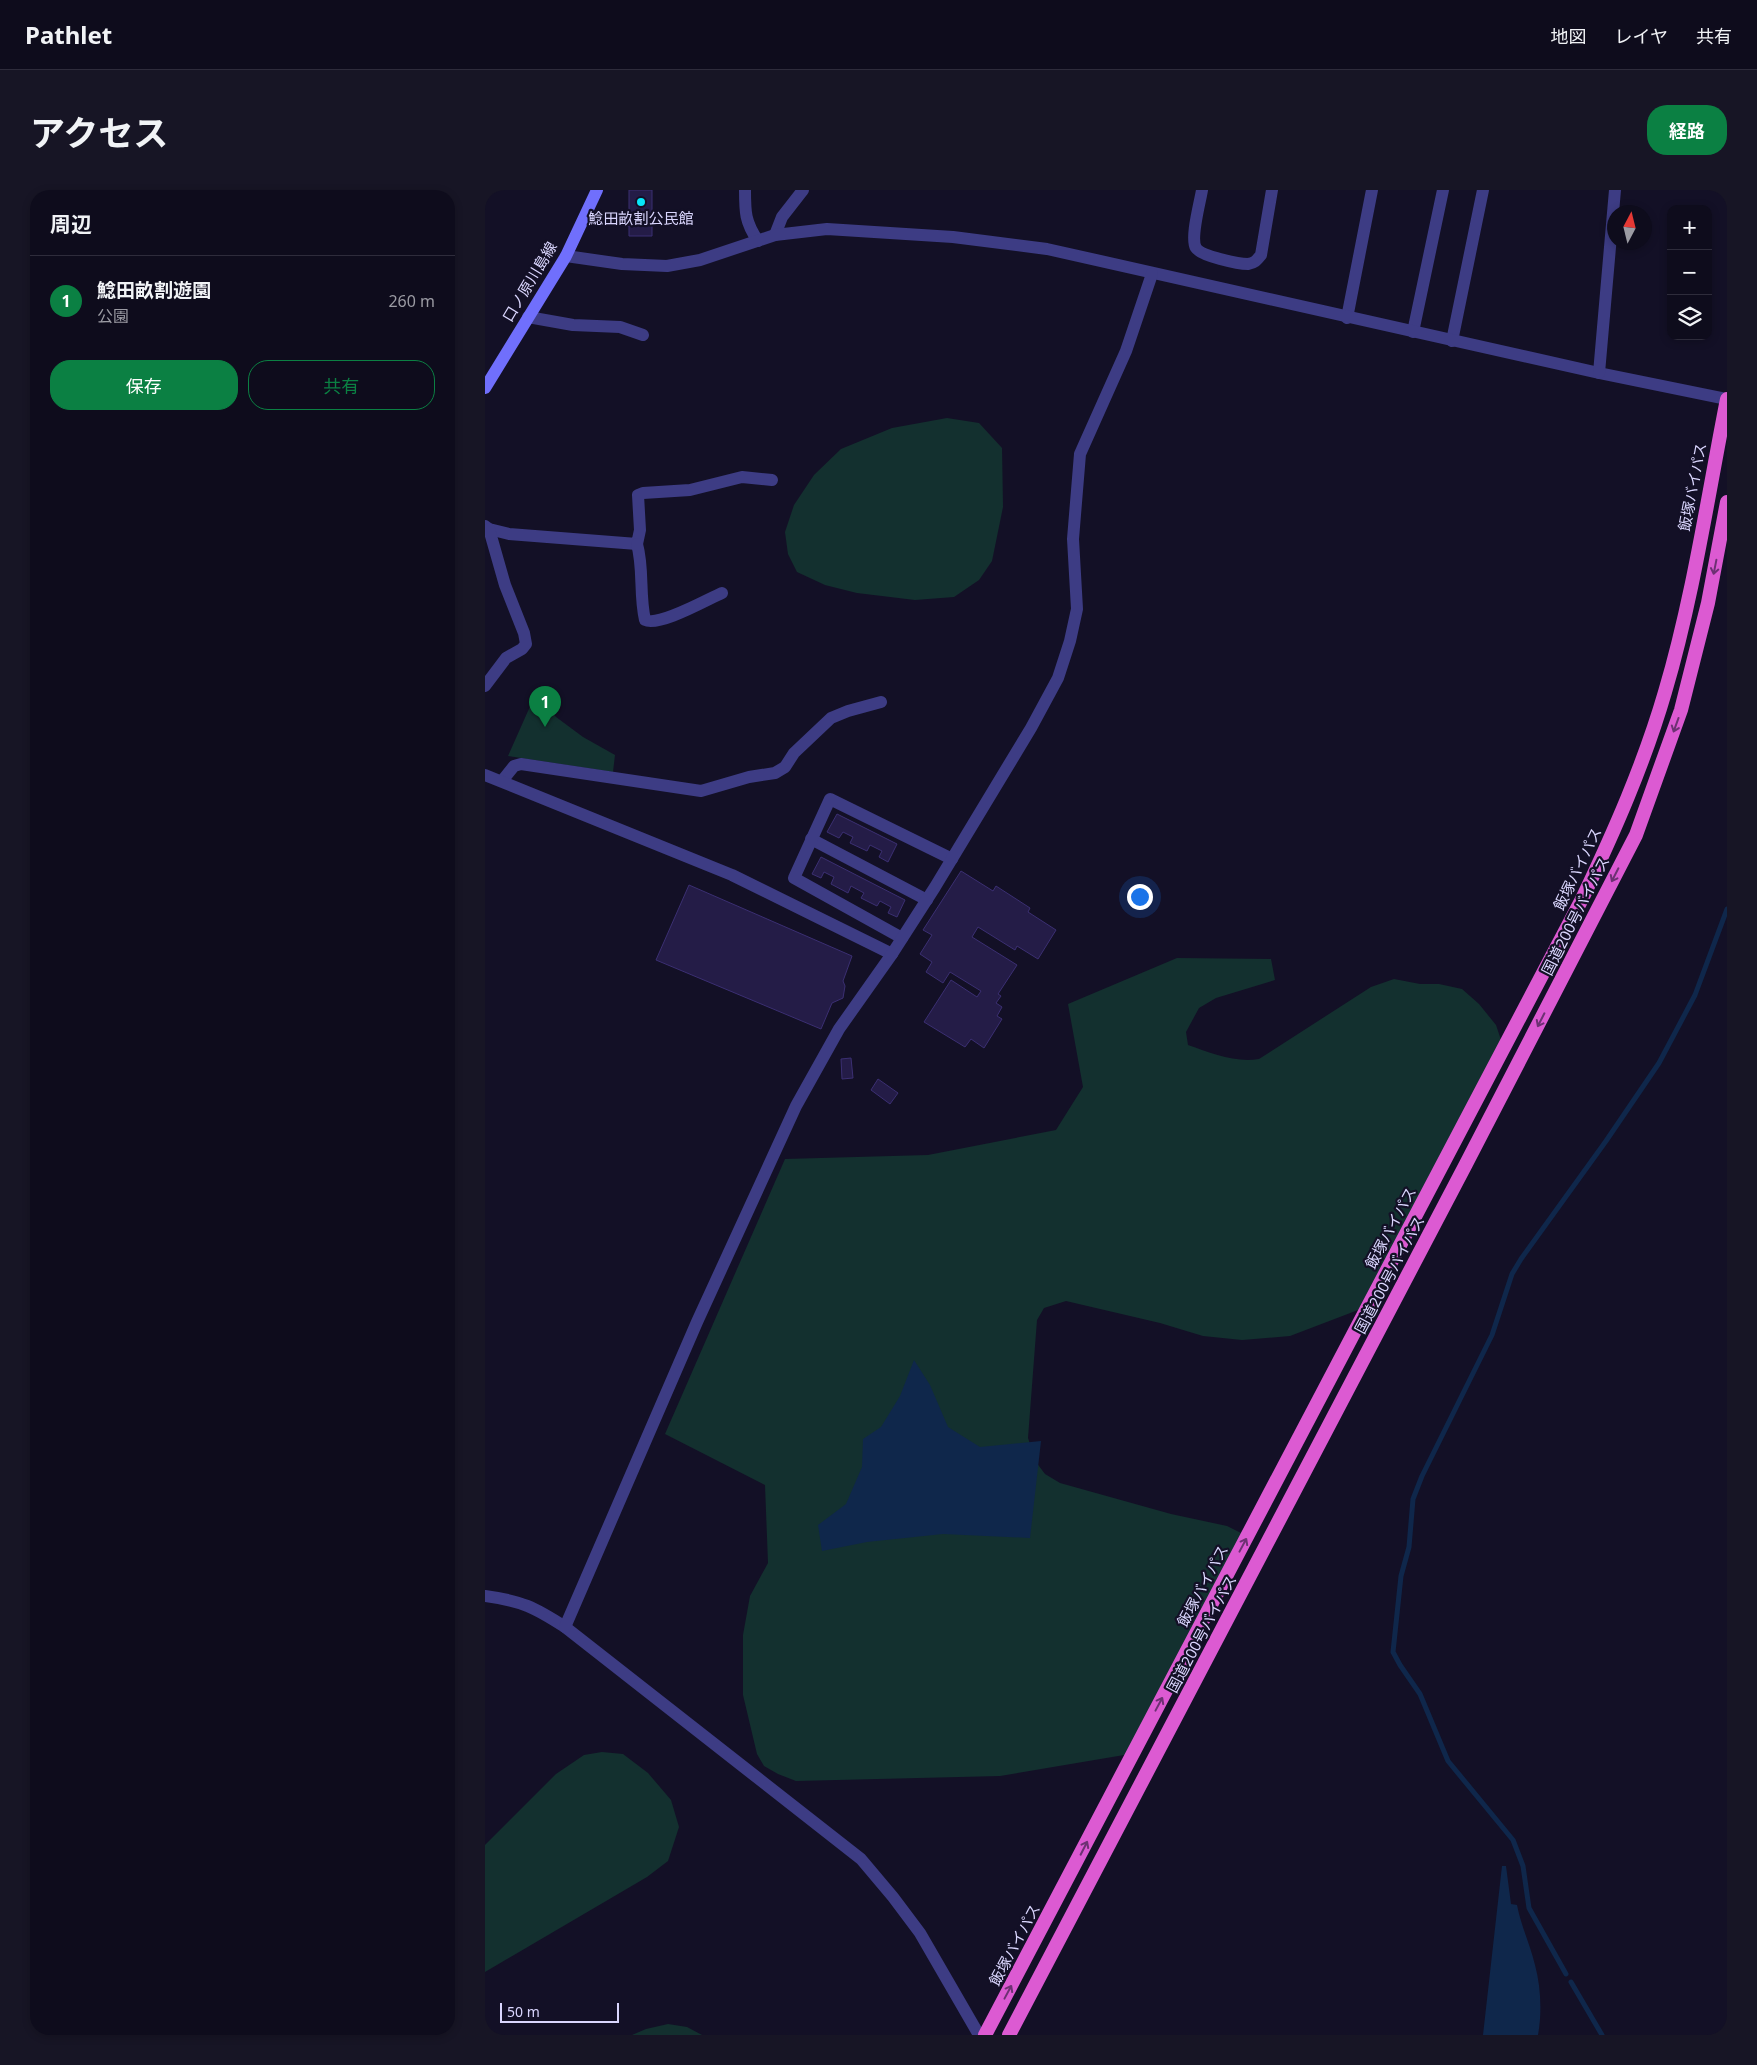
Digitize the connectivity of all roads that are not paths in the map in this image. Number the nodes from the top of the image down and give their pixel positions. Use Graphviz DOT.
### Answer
graph roads {
  1 [pos="597,190"];
  2 [pos="745,190"];
  3 [pos="803,190"];
  4 [pos="1203,190"];
  5 [pos="1272,190"];
  6 [pos="1373,190"];
  7 [pos="1443,190"];
  8 [pos="1483,190"];
  9 [pos="1615,190"];
  10 [pos="775,235"];
  11 [pos="758,241"];
  12 [pos="566,256"];
  13 [pos="1152,274"];
  14 [pos="528,318"];
  15 [pos="1347,318"];
  16 [pos="1413,332"];
  17 [pos="643,335"];
  18 [pos="1452,341"];
  19 [pos="1599,373"];
  20 [pos="485,388"];
  21 [pos="1727,399"];
  22 [pos="772,480"];
  23 [pos="1727,502"];
  24 [pos="487,527"];
  25 [pos="637,544"];
  26 [pos="722,593"];
  27 [pos="485,686"];
  28 [pos="881,702"];
  29 [pos="485,774"];
  30 [pos="502,781"];
  31 [pos="811,839"];
  32 [pos="952,858"];
  33 [pos="927,900"];
  34 [pos="902,938"];
  35 [pos="892,954"];
  36 [pos="485,1596"];
  37 [pos="565,1627"];
  38 [pos="979,2035"];
  39 [pos="985,2035"];
  40 [pos="1009,2035"];
  1 -- 12 [label="main road, 口ノ原川島線"];
  2 -- 11 [label="street"];
  3 -- 10 [label="street"];
  4 -- 5 [label="street"];
  6 -- 15 [label="street"];
  7 -- 16 [label="street"];
  8 -- 18 [label="street"];
  9 -- 19 [label="street"];
  10 -- 11 [label="street"];
  10 -- 13 [label="street"];
  11 -- 12 [label="street"];
  12 -- 14 [label="main road, 口ノ原川島線"];
  13 -- 15 [label="street"];
  13 -- 32 [label="street"];
  14 -- 17 [label="street"];
  14 -- 20 [label="main road, 口ノ原川島線"];
  15 -- 16 [label="street"];
  16 -- 18 [label="street"];
  18 -- 19 [label="street"];
  19 -- 21 [label="street"];
  39 -- 21 [label="highway, 飯塚バイパス, one-way"];
  22 -- 25 [label="street"];
  23 -- 40 [label="highway, 国道200号バイパス, one-way"];
  24 -- 25 [label="street"];
  24 -- 27 [label="street"];
  25 -- 26 [label="street"];
  28 -- 30 [label="street"];
  29 -- 30 [label="street"];
  30 -- 35 [label="street"];
  31 -- 32 [label="street"];
  31 -- 33 [label="street"];
  31 -- 34 [label="street"];
  32 -- 33 [label="street"];
  33 -- 34 [label="street"];
  34 -- 35 [label="street"];
  35 -- 37 [label="street"];
  36 -- 37 [label="street"];
  37 -- 38 [label="street"];
}
